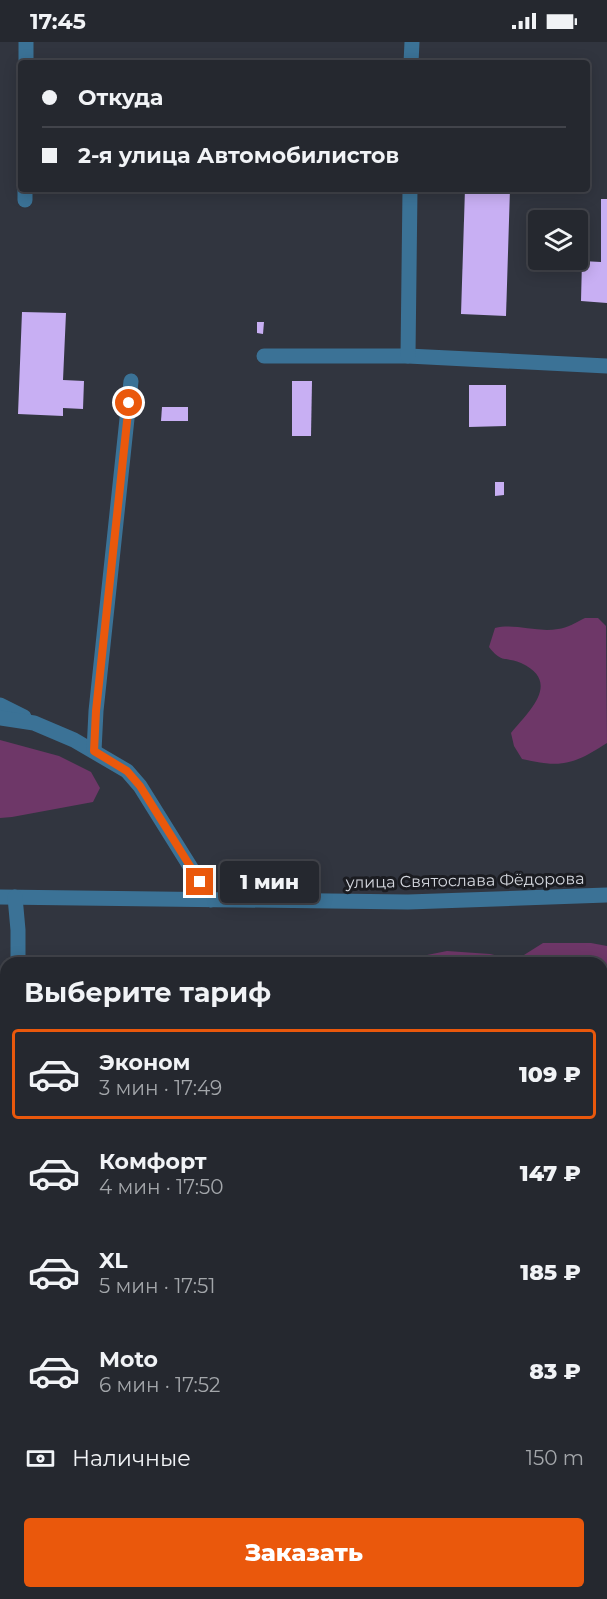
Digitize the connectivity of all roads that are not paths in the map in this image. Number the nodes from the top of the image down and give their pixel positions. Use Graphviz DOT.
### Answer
graph roads {
  1 [pos="26,42"];
  2 [pos="412,42"];
  3 [pos="26,60"];
  4 [pos="411,60"];
  5 [pos="410,192"];
  6 [pos="264,357"];
  7 [pos="408,357"];
  8 [pos="607,366"];
  9 [pos="131,381"];
  10 [pos="0,705"];
  11 [pos="0,718"];
  12 [pos="34,723"];
  13 [pos="94,751"];
  14 [pos="607,894"];
  15 [pos="8,897"];
  16 [pos="211,900"];
  17 [pos="18,957"];
  1 -- 3 [label="street"];
  2 -- 4 [label="street"];
  5 -- 7 [label="street"];
  6 -- 7 [label="street"];
  7 -- 8 [label="street"];
  9 -- 13 [label="street"];
  10 -- 12 [label="street"];
  11 -- 12 [label="street"];
  12 -- 13 [label="street"];
  13 -- 16 [label="street"];
  14 -- 16 [label="street, улица Святослава Фёдорова"];
  15 -- 16 [label="street, улица Святослава Фёдорова"];
  15 -- 17 [label="street"];
}
